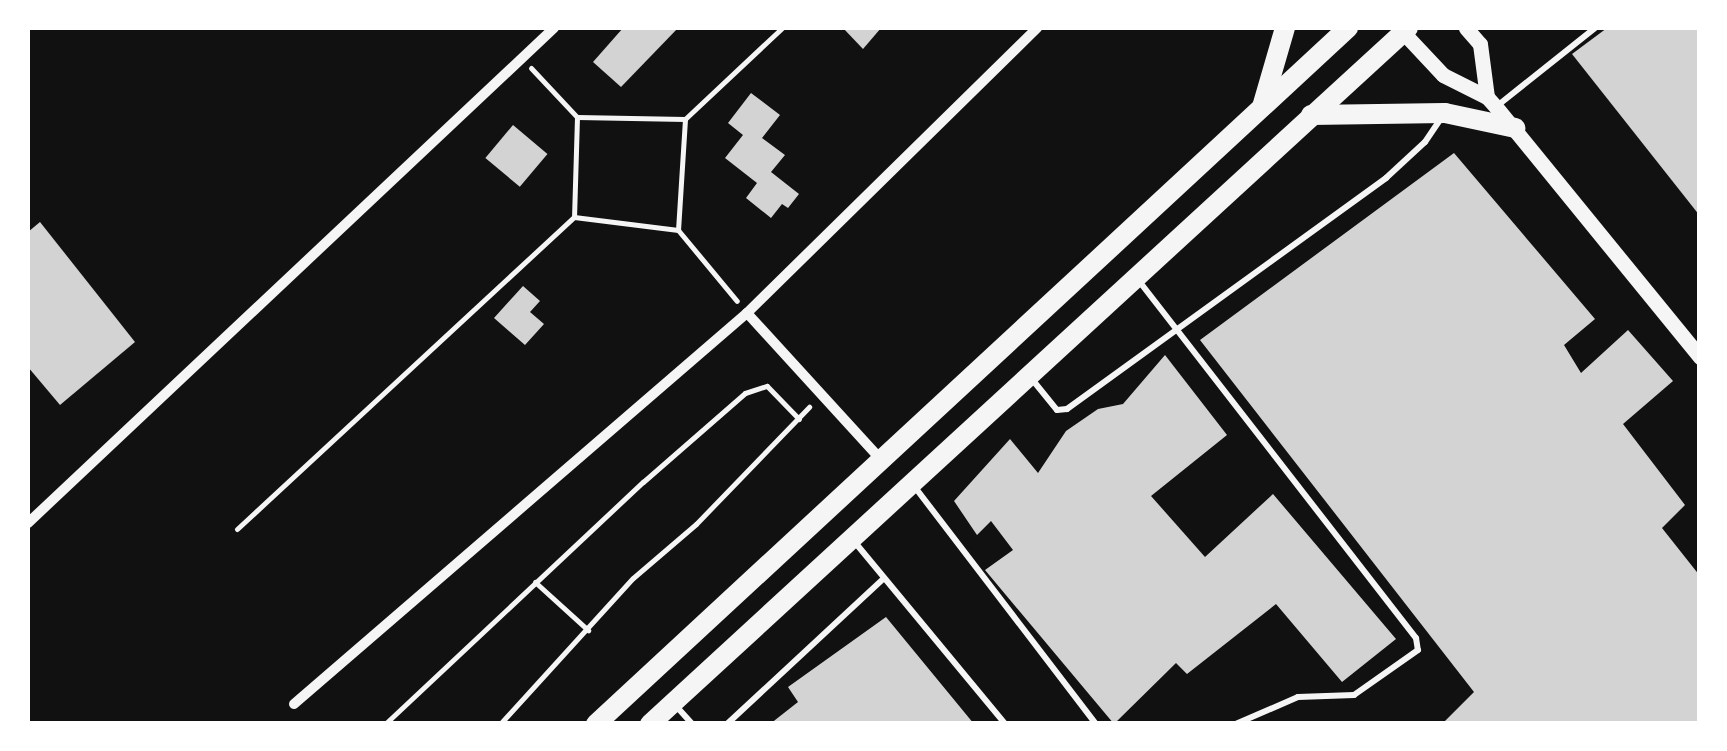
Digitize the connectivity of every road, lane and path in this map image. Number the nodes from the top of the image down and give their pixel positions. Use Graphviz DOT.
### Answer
graph roads {
  1 [pos="554,28"];
  2 [pos="782,28"];
  3 [pos="1037,28"];
  4 [pos="1285,28"];
  5 [pos="1348,28"];
  6 [pos="1466,28"];
  7 [pos="1595,28"];
  8 [pos="1403,29"];
  9 [pos="522,57"];
  10 [pos="1492,102"];
  11 [pos="1260,111"];
  12 [pos="1445,113"];
  13 [pos="1311,115"];
  14 [pos="577,117"];
  15 [pos="685,119"];
  16 [pos="1515,128"];
  17 [pos="574,217"];
  18 [pos="678,230"];
  19 [pos="1135,276"];
  20 [pos="747,313"];
  21 [pos="1178,331"];
  22 [pos="1700,357"];
  23 [pos="1029,375"];
  24 [pos="820,392"];
  25 [pos="799,419"];
  26 [pos="881,460"];
  27 [pos="912,483"];
  28 [pos="28,523"];
  29 [pos="237,530"];
  30 [pos="852,539"];
  31 [pos="884,578"];
  32 [pos="535,582"];
  33 [pos="588,630"];
  34 [pos="674,702"];
  35 [pos="294,704"];
  36 [pos="385,724"];
  37 [pos="500,724"];
  38 [pos="596,724"];
  39 [pos="650,724"];
  40 [pos="692,724"];
  41 [pos="727,724"];
  42 [pos="1005,724"];
  43 [pos="1096,724"];
  44 [pos="1236,724"];
  1 -- 9 [label="street"];
  2 -- 15 [label="path"];
  3 -- 20 [label="street"];
  4 -- 11 [label="main road"];
  5 -- 11 [label="main road"];
  6 -- 10 [label="street"];
  7 -- 10 [label="lane"];
  8 -- 10 [label="street"];
  8 -- 13 [label="main road"];
  9 -- 14 [label="path"];
  9 -- 28 [label="street"];
  10 -- 16 [label="street"];
  11 -- 26 [label="main road"];
  12 -- 13 [label="main road"];
  12 -- 16 [label="main road"];
  12 -- 21 [label="lane"];
  13 -- 19 [label="main road"];
  14 -- 15 [label="path"];
  14 -- 17 [label="path"];
  15 -- 18 [label="path"];
  16 -- 22 [label="street"];
  17 -- 18 [label="path"];
  17 -- 29 [label="path"];
  18 -- 20 [label="path"];
  19 -- 21 [label="lane"];
  19 -- 23 [label="main road"];
  20 -- 24 [label="street"];
  20 -- 35 [label="street"];
  21 -- 23 [label="lane"];
  21 -- 44 [label="lane"];
  23 -- 27 [label="main road"];
  24 -- 25 [label="path"];
  24 -- 26 [label="street"];
  25 -- 32 [label="path"];
  25 -- 33 [label="path"];
  26 -- 38 [label="main road"];
  27 -- 30 [label="main road"];
  27 -- 43 [label="lane"];
  30 -- 31 [label="lane"];
  30 -- 34 [label="main road"];
  31 -- 41 [label="lane"];
  31 -- 42 [label="lane"];
  32 -- 33 [label="path"];
  32 -- 36 [label="path"];
  33 -- 37 [label="path"];
  34 -- 39 [label="main road"];
  34 -- 40 [label="lane"];
}
